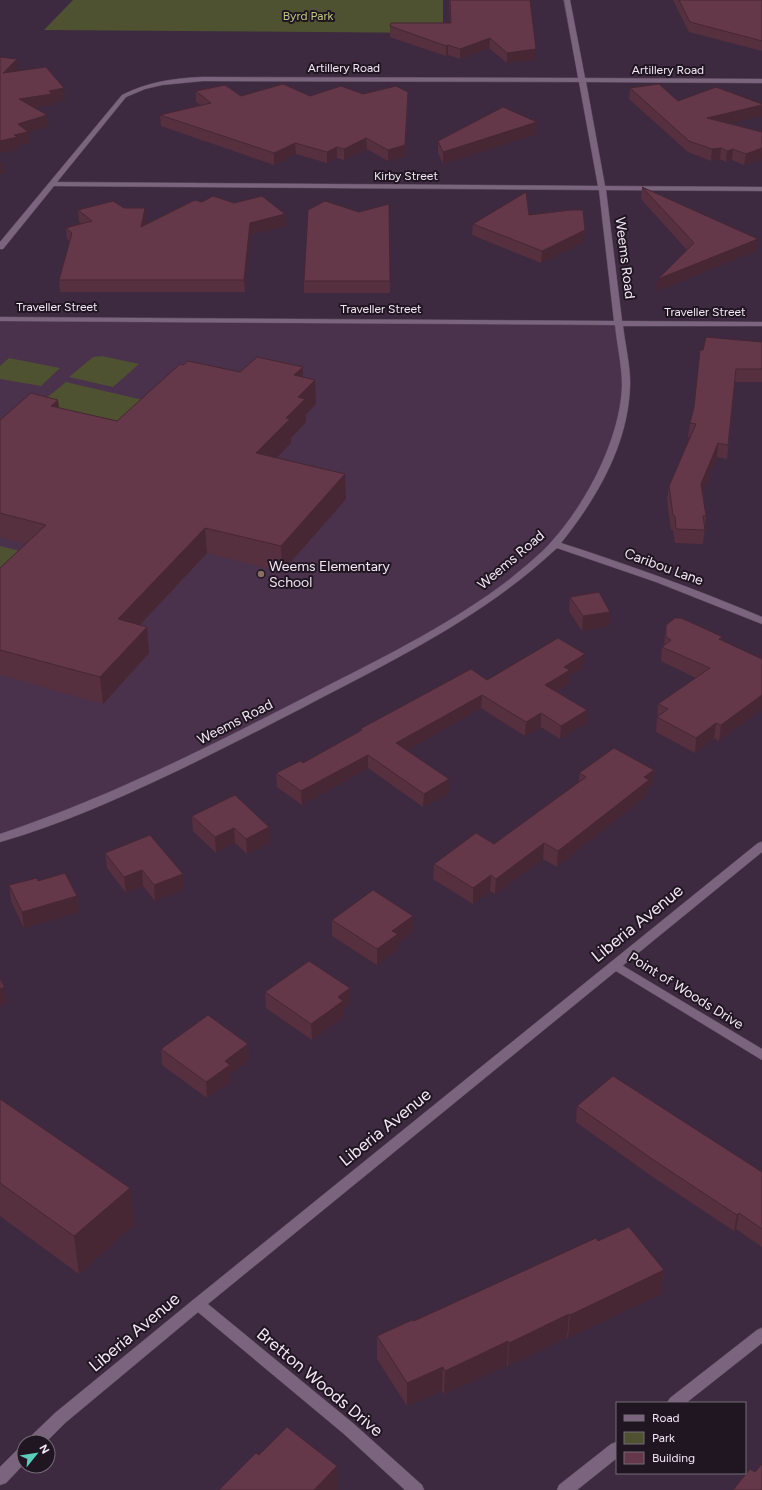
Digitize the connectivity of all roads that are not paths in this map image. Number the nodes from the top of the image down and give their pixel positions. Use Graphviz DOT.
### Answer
graph roads {
  1 [pos="567,0"];
  2 [pos="582,80"];
  3 [pos="762,81"];
  4 [pos="50,184"];
  5 [pos="602,188"];
  6 [pos="762,189"];
  7 [pos="0,247"];
  8 [pos="0,319"];
  9 [pos="619,323"];
  10 [pos="762,324"];
  11 [pos="555,544"];
  12 [pos="762,620"];
  13 [pos="0,838"];
  14 [pos="762,846"];
  15 [pos="615,965"];
  16 [pos="762,1056"];
  17 [pos="198,1304"];
  18 [pos="762,1334"];
  19 [pos="676,1402"];
  20 [pos="44,1434"];
  21 [pos="616,1450"];
  22 [pos="16,1462"];
  23 [pos="0,1478"];
  24 [pos="416,1490"];
  25 [pos="565,1490"];
  1 -- 2 [label="street, Weems Road"];
  2 -- 3 [label="street, Artillery Road"];
  2 -- 4 [label="street, Artillery Road"];
  2 -- 5 [label="street, Weems Road"];
  4 -- 5 [label="street, Kirby Street"];
  4 -- 7 [label="street, Artillery Road"];
  5 -- 6 [label="street, Kirby Street"];
  5 -- 9 [label="street, Weems Road"];
  8 -- 9 [label="street, Traveller Street"];
  9 -- 10 [label="street, Traveller Street"];
  9 -- 11 [label="street, Weems Road"];
  11 -- 12 [label="street, Caribou Lane"];
  11 -- 13 [label="street, Weems Road"];
  14 -- 15 [label="street, Liberia Avenue"];
  15 -- 16 [label="street, Point of Woods Drive"];
  15 -- 17 [label="street, Liberia Avenue"];
  17 -- 20 [label="street, Liberia Avenue"];
  17 -- 24 [label="street, Bretton Woods Drive"];
  18 -- 19 [label="street"];
  21 -- 25 [label="street"];
  22 -- 23 [label="street"];
}
